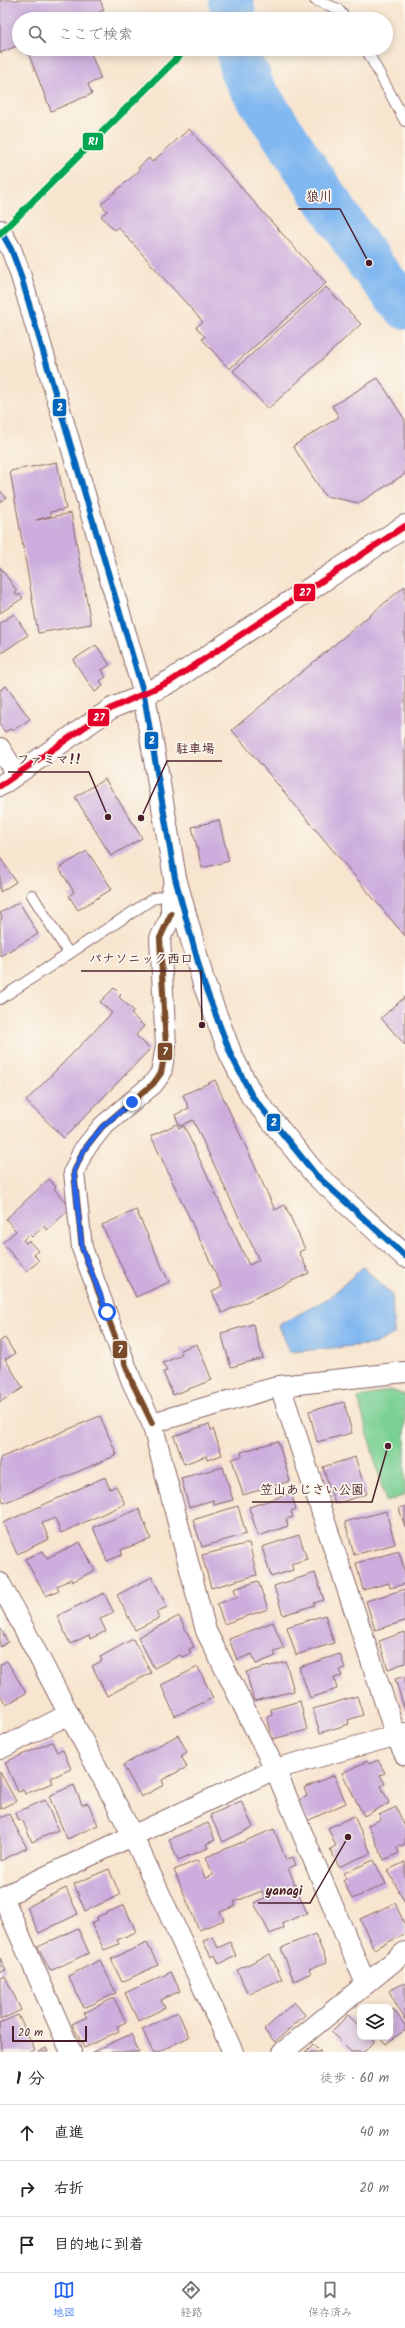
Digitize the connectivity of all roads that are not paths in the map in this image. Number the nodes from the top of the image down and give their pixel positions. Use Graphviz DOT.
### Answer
graph roads {
  1 [pos="315,0"];
  2 [pos="340,12"];
  3 [pos="370,56"];
  4 [pos="405,121"];
  5 [pos="0,230"];
  6 [pos="405,526"];
  7 [pos="144,695"];
  8 [pos="0,748"];
  9 [pos="16,774"];
  10 [pos="0,786"];
  11 [pos="173,886"];
  12 [pos="32,895"];
  13 [pos="69,954"];
  14 [pos="0,999"];
  15 [pos="405,1256"];
  16 [pos="405,1372"];
  17 [pos="280,1386"];
  18 [pos="152,1423"];
  19 [pos="0,1583"];
  20 [pos="69,1714"];
  21 [pos="401,1734"];
  22 [pos="0,1749"];
  23 [pos="405,1754"];
  24 [pos="275,1769"];
  25 [pos="134,1836"];
  26 [pos="1,1898"];
  27 [pos="405,1952"];
  28 [pos="366,1984"];
  29 [pos="71,2052"];
  30 [pos="233,2052"];
  31 [pos="283,2052"];
  1 -- 2 [label="lane"];
  3 -- 4 [label="lane"];
  5 -- 7 [label="street"];
  6 -- 7 [label="main road"];
  7 -- 9 [label="street"];
  7 -- 11 [label="main road"];
  8 -- 9 [label="street"];
  9 -- 10 [label="street"];
  11 -- 13 [label="lane"];
  11 -- 15 [label="main road"];
  11 -- 18 [label="street"];
  12 -- 13 [label="lane"];
  13 -- 14 [label="lane"];
  16 -- 17 [label="street"];
  17 -- 18 [label="street"];
  17 -- 21 [label="street"];
  18 -- 24 [label="street"];
  19 -- 20 [label="street"];
  20 -- 22 [label="street"];
  20 -- 25 [label="street"];
  21 -- 23 [label="street"];
  21 -- 24 [label="street"];
  24 -- 25 [label="street"];
  24 -- 28 [label="street"];
  25 -- 26 [label="street"];
  25 -- 30 [label="street"];
  26 -- 29 [label="street"];
  27 -- 28 [label="street"];
  28 -- 31 [label="street"];
}
